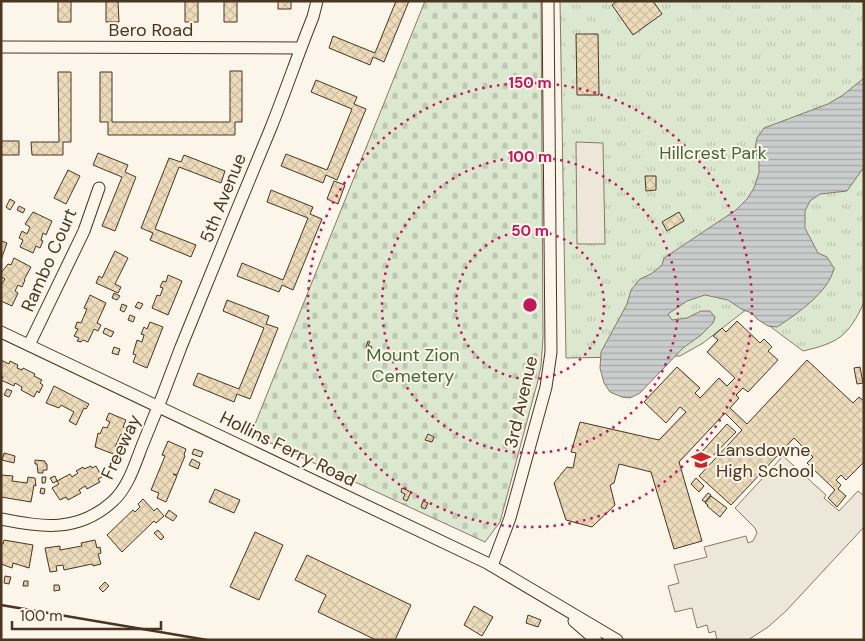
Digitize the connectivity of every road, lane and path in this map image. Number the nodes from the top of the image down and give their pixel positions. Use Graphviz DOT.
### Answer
graph roads {
  1 [pos="317,1"];
  2 [pos="548,1"];
  3 [pos="1,48"];
  4 [pos="301,48"];
  5 [pos="99,188"];
  6 [pos="1,332"];
  7 [pos="29,346"];
  8 [pos="159,406"];
  9 [pos="1,520"];
  10 [pos="492,566"];
  11 [pos="556,605"];
  12 [pos="596,640"];
  13 [pos="617,640"];
  1 -- 4 [label="street, 5th Avenue"];
  2 -- 10 [label="street, 3rd Avenue"];
  3 -- 4 [label="street, Bero Road"];
  4 -- 8 [label="street, 5th Avenue"];
  5 -- 7 [label="street, Rambo Court"];
  6 -- 7 [label="street, Hollins Ferry Road"];
  7 -- 8 [label="street, Hollins Ferry Road"];
  8 -- 9 [label="street, Freeway"];
  8 -- 10 [label="street, Hollins Ferry Road"];
  10 -- 11 [label="street, Hollins Ferry Road"];
  11 -- 12 [label="street, Hollins Ferry Road"];
  11 -- 13 [label="street, Hollins Ferry Road"];
}
